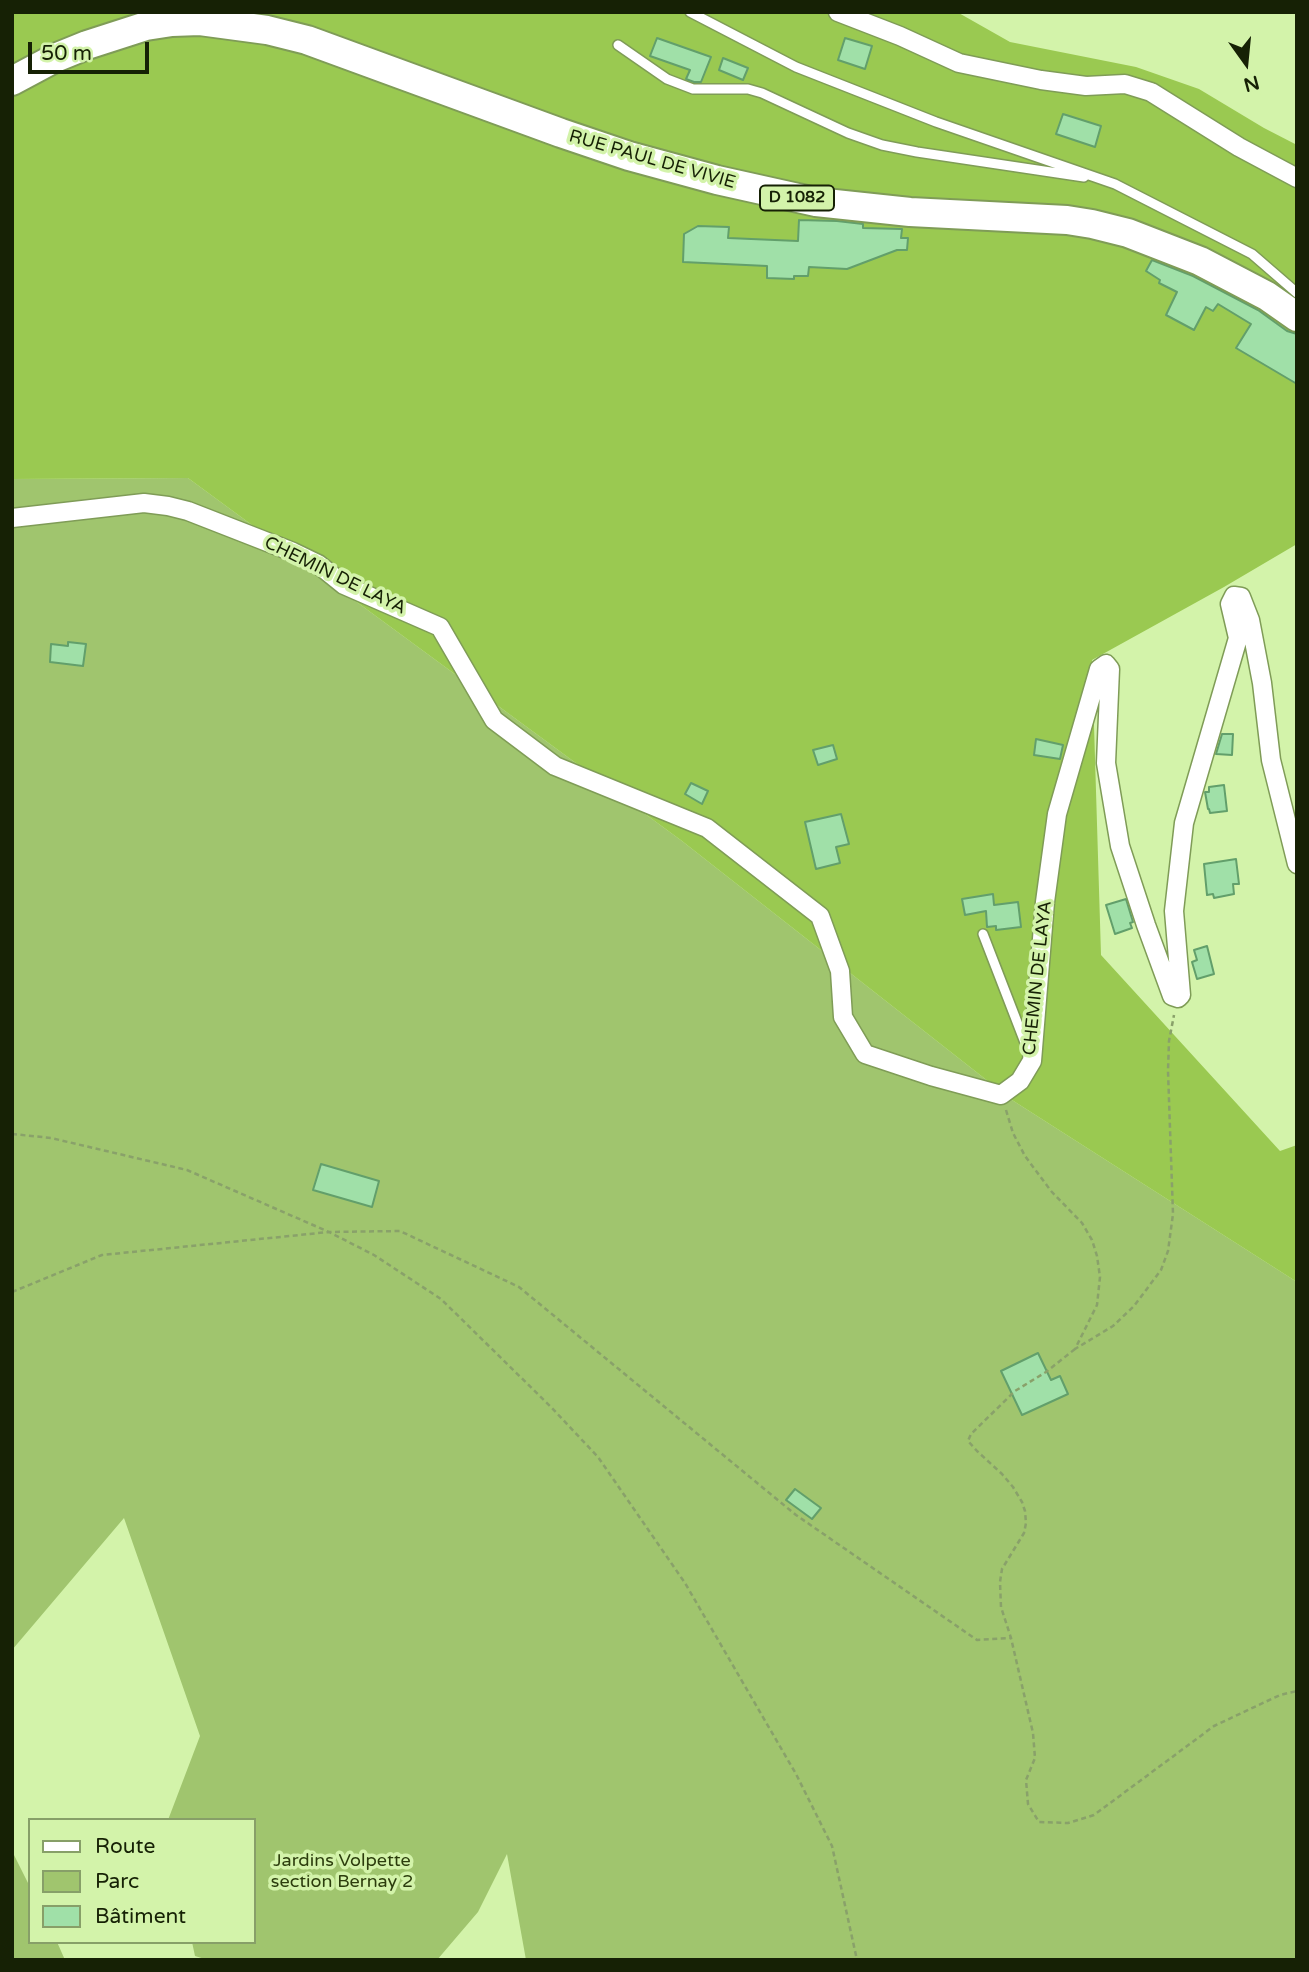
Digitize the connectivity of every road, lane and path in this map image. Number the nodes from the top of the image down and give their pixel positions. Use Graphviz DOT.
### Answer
graph roads {
  1 [pos="690,12"];
  2 [pos="838,12"];
  3 [pos="618,45"];
  4 [pos="12,81"];
  5 [pos="1297,178"];
  6 [pos="1099,179"];
  7 [pos="1296,308"];
  8 [pos="12,519"];
  9 [pos="1297,864"];
  10 [pos="983,934"];
  11 [pos="1178,998"];
  12 [pos="1032,1061"];
  13 [pos="1001,1095"];
  14 [pos="12,1134"];
  15 [pos="329,1232"];
  16 [pos="12,1292"];
  17 [pos="1075,1349"];
  18 [pos="1011,1638"];
  19 [pos="1297,1691"];
  20 [pos="858,1960"];
  1 -- 6 [label="lane"];
  2 -- 5 [label="street"];
  3 -- 6 [label="lane"];
  4 -- 7 [label="main road, RUE PAUL DE VIVIE / D 1082"];
  6 -- 7 [label="lane"];
  8 -- 13 [label="street, CHEMIN DE LAYA"];
  9 -- 11 [label="street"];
  10 -- 12 [label="lane"];
  11 -- 12 [label="street, CHEMIN DE LAYA"];
  11 -- 17 [label="path"];
  12 -- 13 [label="street, CHEMIN DE LAYA"];
  13 -- 17 [label="path"];
  14 -- 15 [label="path"];
  15 -- 16 [label="path"];
  15 -- 18 [label="path"];
  15 -- 20 [label="path"];
  17 -- 18 [label="path"];
  18 -- 19 [label="path"];
}
